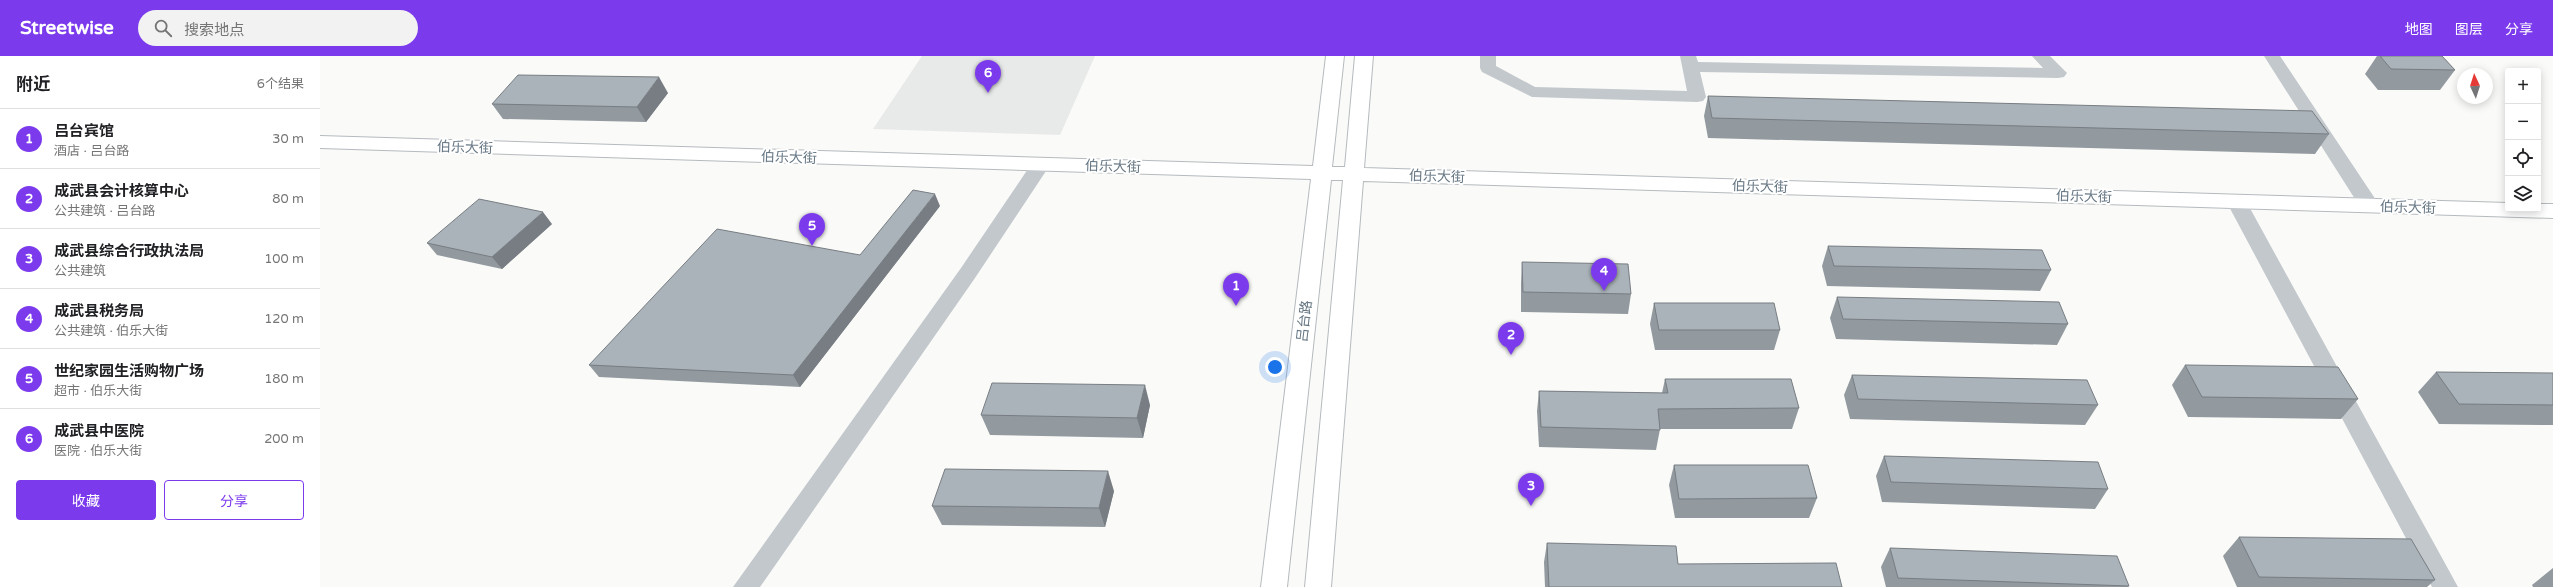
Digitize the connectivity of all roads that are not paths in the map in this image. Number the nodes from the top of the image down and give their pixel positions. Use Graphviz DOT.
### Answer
graph roads {
  1 [pos="1335,56"];
  2 [pos="1364,56"];
  3 [pos="1488,56"];
  4 [pos="2040,56"];
  5 [pos="2272,56"];
  6 [pos="1689,62"];
  7 [pos="320,142"];
  8 [pos="1041,164"];
  9 [pos="1322,172"];
  10 [pos="1353,174"];
  11 [pos="2236,201"];
  12 [pos="2369,206"];
  13 [pos="2553,211"];
  14 [pos="746,587"];
  15 [pos="1274,587"];
  16 [pos="1318,587"];
  17 [pos="2445,587"];
  1 -- 9 [label="main road, 吕台路"];
  2 -- 10 [label="main road"];
  3 -- 6 [label="street"];
  4 -- 6 [label="street"];
  5 -- 12 [label="street"];
  7 -- 8 [label="main road, 伯乐大街"];
  8 -- 9 [label="main road, 伯乐大街"];
  8 -- 14 [label="street"];
  9 -- 10 [label="main road, 伯乐大街"];
  9 -- 15 [label="main road, 吕台路"];
  10 -- 11 [label="main road, 伯乐大街"];
  10 -- 16 [label="main road"];
  11 -- 12 [label="main road, 伯乐大街"];
  11 -- 17 [label="street"];
  12 -- 13 [label="main road, 伯乐大街"];
}
